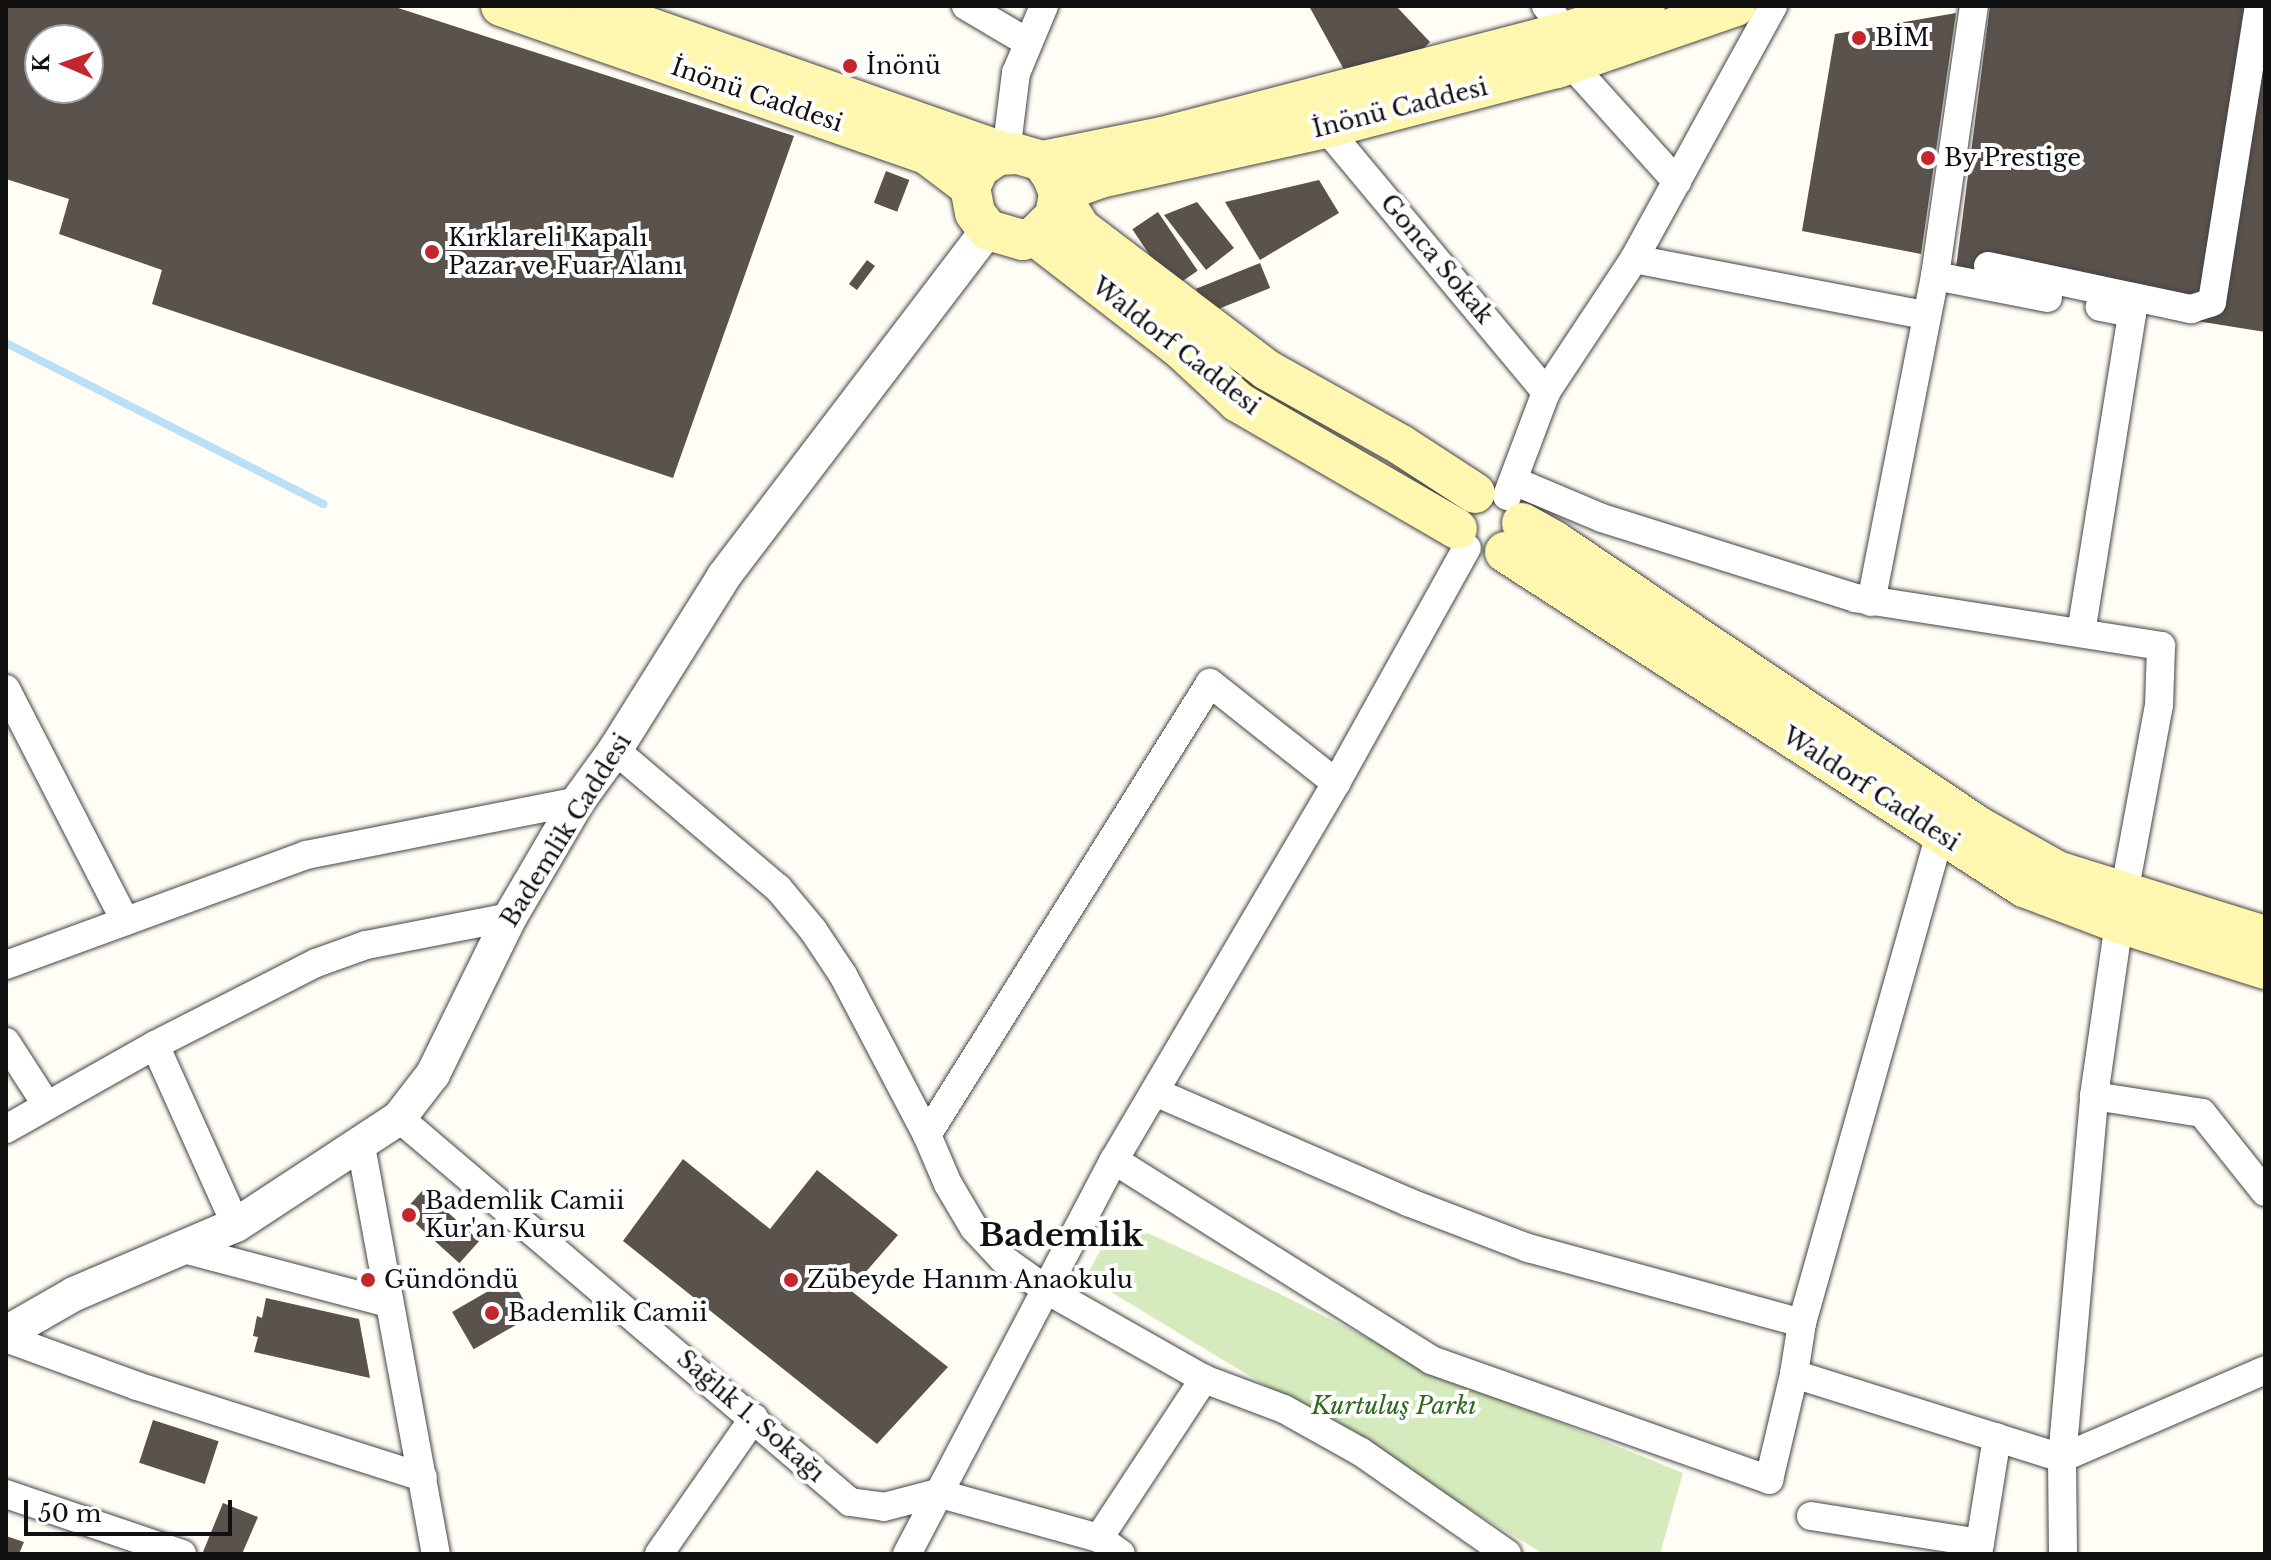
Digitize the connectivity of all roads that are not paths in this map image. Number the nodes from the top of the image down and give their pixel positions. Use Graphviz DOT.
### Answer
graph roads {
  1 [pos="501,6"];
  2 [pos="588,6"];
  3 [pos="966,6"];
  4 [pos="1044,6"];
  5 [pos="1645,6"];
  6 [pos="1736,6"];
  7 [pos="1773,6"];
  8 [pos="1974,6"];
  9 [pos="2259,6"];
  10 [pos="1561,34"];
  11 [pos="1027,42"];
  12 [pos="2260,44"];
  13 [pos="1326,128"];
  14 [pos="1036,169"];
  15 [pos="1677,182"];
  16 [pos="970,187"];
  17 [pos="1015,235"];
  18 [pos="1634,259"];
  19 [pos="1988,266"];
  20 [pos="1935,276"];
  21 [pos="1926,315"];
  22 [pos="1546,392"];
  23 [pos="1492,517"];
  24 [pos="1871,602"];
  25 [pos="2081,633"];
  26 [pos="6,689"];
  27 [pos="615,750"];
  28 [pos="1336,783"];
  29 [pos="578,801"];
  30 [pos="1940,834"];
  31 [pos="2122,909"];
  32 [pos="510,917"];
  33 [pos="125,921"];
  34 [pos="2265,936"];
  35 [pos="12,956"];
  36 [pos="2265,969"];
  37 [pos="6,1042"];
  38 [pos="155,1045"];
  39 [pos="1155,1092"];
  40 [pos="2094,1096"];
  41 [pos="46,1104"];
  42 [pos="399,1118"];
  43 [pos="6,1129"];
  44 [pos="927,1135"];
  45 [pos="361,1146"];
  46 [pos="1114,1160"];
  47 [pos="2265,1192"];
  48 [pos="236,1225"];
  49 [pos="180,1248"];
  50 [pos="1045,1289"];
  51 [pos="388,1303"];
  52 [pos="1802,1323"];
  53 [pos="6,1336"];
  54 [pos="2265,1370"];
  55 [pos="1794,1374"];
  56 [pos="1204,1379"];
  57 [pos="754,1418"];
  58 [pos="1997,1437"];
  59 [pos="2062,1458"];
  60 [pos="423,1477"];
  61 [pos="937,1493"];
  62 [pos="6,1494"];
  63 [pos="1811,1516"];
  64 [pos="1110,1546"];
  65 [pos="1979,1548"];
  66 [pos="441,1549"];
  67 [pos="182,1554"];
  68 [pos="659,1554"];
  69 [pos="907,1554"];
  70 [pos="1507,1554"];
  71 [pos="2063,1554"];
  1 -- 16 [label="main road, İnönü Caddesi"];
  2 -- 14 [label="main road, İnönü Caddesi"];
  3 -- 11 [label="street"];
  4 -- 11 [label="street"];
  5 -- 10 [label="main road, İnönü Caddesi"];
  6 -- 10 [label="main road, İnönü Caddesi"];
  7 -- 15 [label="street"];
  8 -- 20 [label="street"];
  9 -- 12 [label="street"];
  10 -- 13 [label="main road, İnönü Caddesi"];
  10 -- 14 [label="main road, İnönü Caddesi"];
  10 -- 15 [label="street"];
  11 -- 14 [label="street"];
  12 -- 19 [label="street"];
  13 -- 14 [label="main road, İnönü Caddesi"];
  13 -- 22 [label="street, Gonca Sokak"];
  14 -- 16 [label="main road"];
  14 -- 17 [label="main road"];
  14 -- 23 [label="main road, Waldorf Caddesi"];
  15 -- 18 [label="street"];
  16 -- 17 [label="main road"];
  17 -- 23 [label="main road, Waldorf Caddesi"];
  17 -- 27 [label="street, Bademlik Caddesi"];
  18 -- 21 [label="street"];
  18 -- 22 [label="street"];
  20 -- 21 [label="street"];
  20 -- 25 [label="street"];
  21 -- 24 [label="street"];
  22 -- 23 [label="street"];
  23 -- 24 [label="street"];
  23 -- 28 [label="street"];
  23 -- 30 [label="main road, Waldorf Caddesi"];
  23 -- 31 [label="main road, Waldorf Caddesi"];
  24 -- 25 [label="street"];
  25 -- 31 [label="street"];
  26 -- 33 [label="street"];
  27 -- 29 [label="street, Bademlik Caddesi"];
  27 -- 44 [label="street"];
  28 -- 39 [label="street"];
  28 -- 44 [label="street"];
  29 -- 32 [label="street, Bademlik Caddesi"];
  29 -- 33 [label="street"];
  30 -- 31 [label="main road, Waldorf Caddesi"];
  30 -- 52 [label="street"];
  31 -- 34 [label="main road, Waldorf Caddesi"];
  31 -- 36 [label="main road, Waldorf Caddesi"];
  31 -- 40 [label="street"];
  32 -- 38 [label="street"];
  32 -- 42 [label="street, Bademlik Caddesi"];
  33 -- 35 [label="street"];
  37 -- 41 [label="street"];
  38 -- 41 [label="street"];
  38 -- 48 [label="street"];
  39 -- 46 [label="street"];
  39 -- 52 [label="street"];
  40 -- 47 [label="street"];
  40 -- 59 [label="street"];
  41 -- 43 [label="street"];
  42 -- 45 [label="street, Bademlik Caddesi"];
  42 -- 57 [label="street, Sağlık 1. Sokağı"];
  44 -- 50 [label="street"];
  45 -- 48 [label="street, Bademlik Caddesi"];
  45 -- 51 [label="street"];
  46 -- 50 [label="street"];
  46 -- 55 [label="street"];
  48 -- 49 [label="street, Bademlik Caddesi"];
  49 -- 51 [label="street"];
  49 -- 53 [label="street, Bademlik Caddesi"];
  50 -- 56 [label="street"];
  50 -- 61 [label="street"];
  51 -- 60 [label="street"];
  52 -- 55 [label="street"];
  53 -- 60 [label="street"];
  54 -- 59 [label="street"];
  55 -- 58 [label="street"];
  56 -- 64 [label="street"];
  56 -- 70 [label="street"];
  57 -- 61 [label="street, Sağlık 1. Sokağı"];
  57 -- 68 [label="street"];
  58 -- 59 [label="street"];
  58 -- 65 [label="street"];
  59 -- 71 [label="street"];
  60 -- 66 [label="street"];
  61 -- 64 [label="street"];
  61 -- 69 [label="street"];
  62 -- 67 [label="street"];
  63 -- 65 [label="street"];
}
